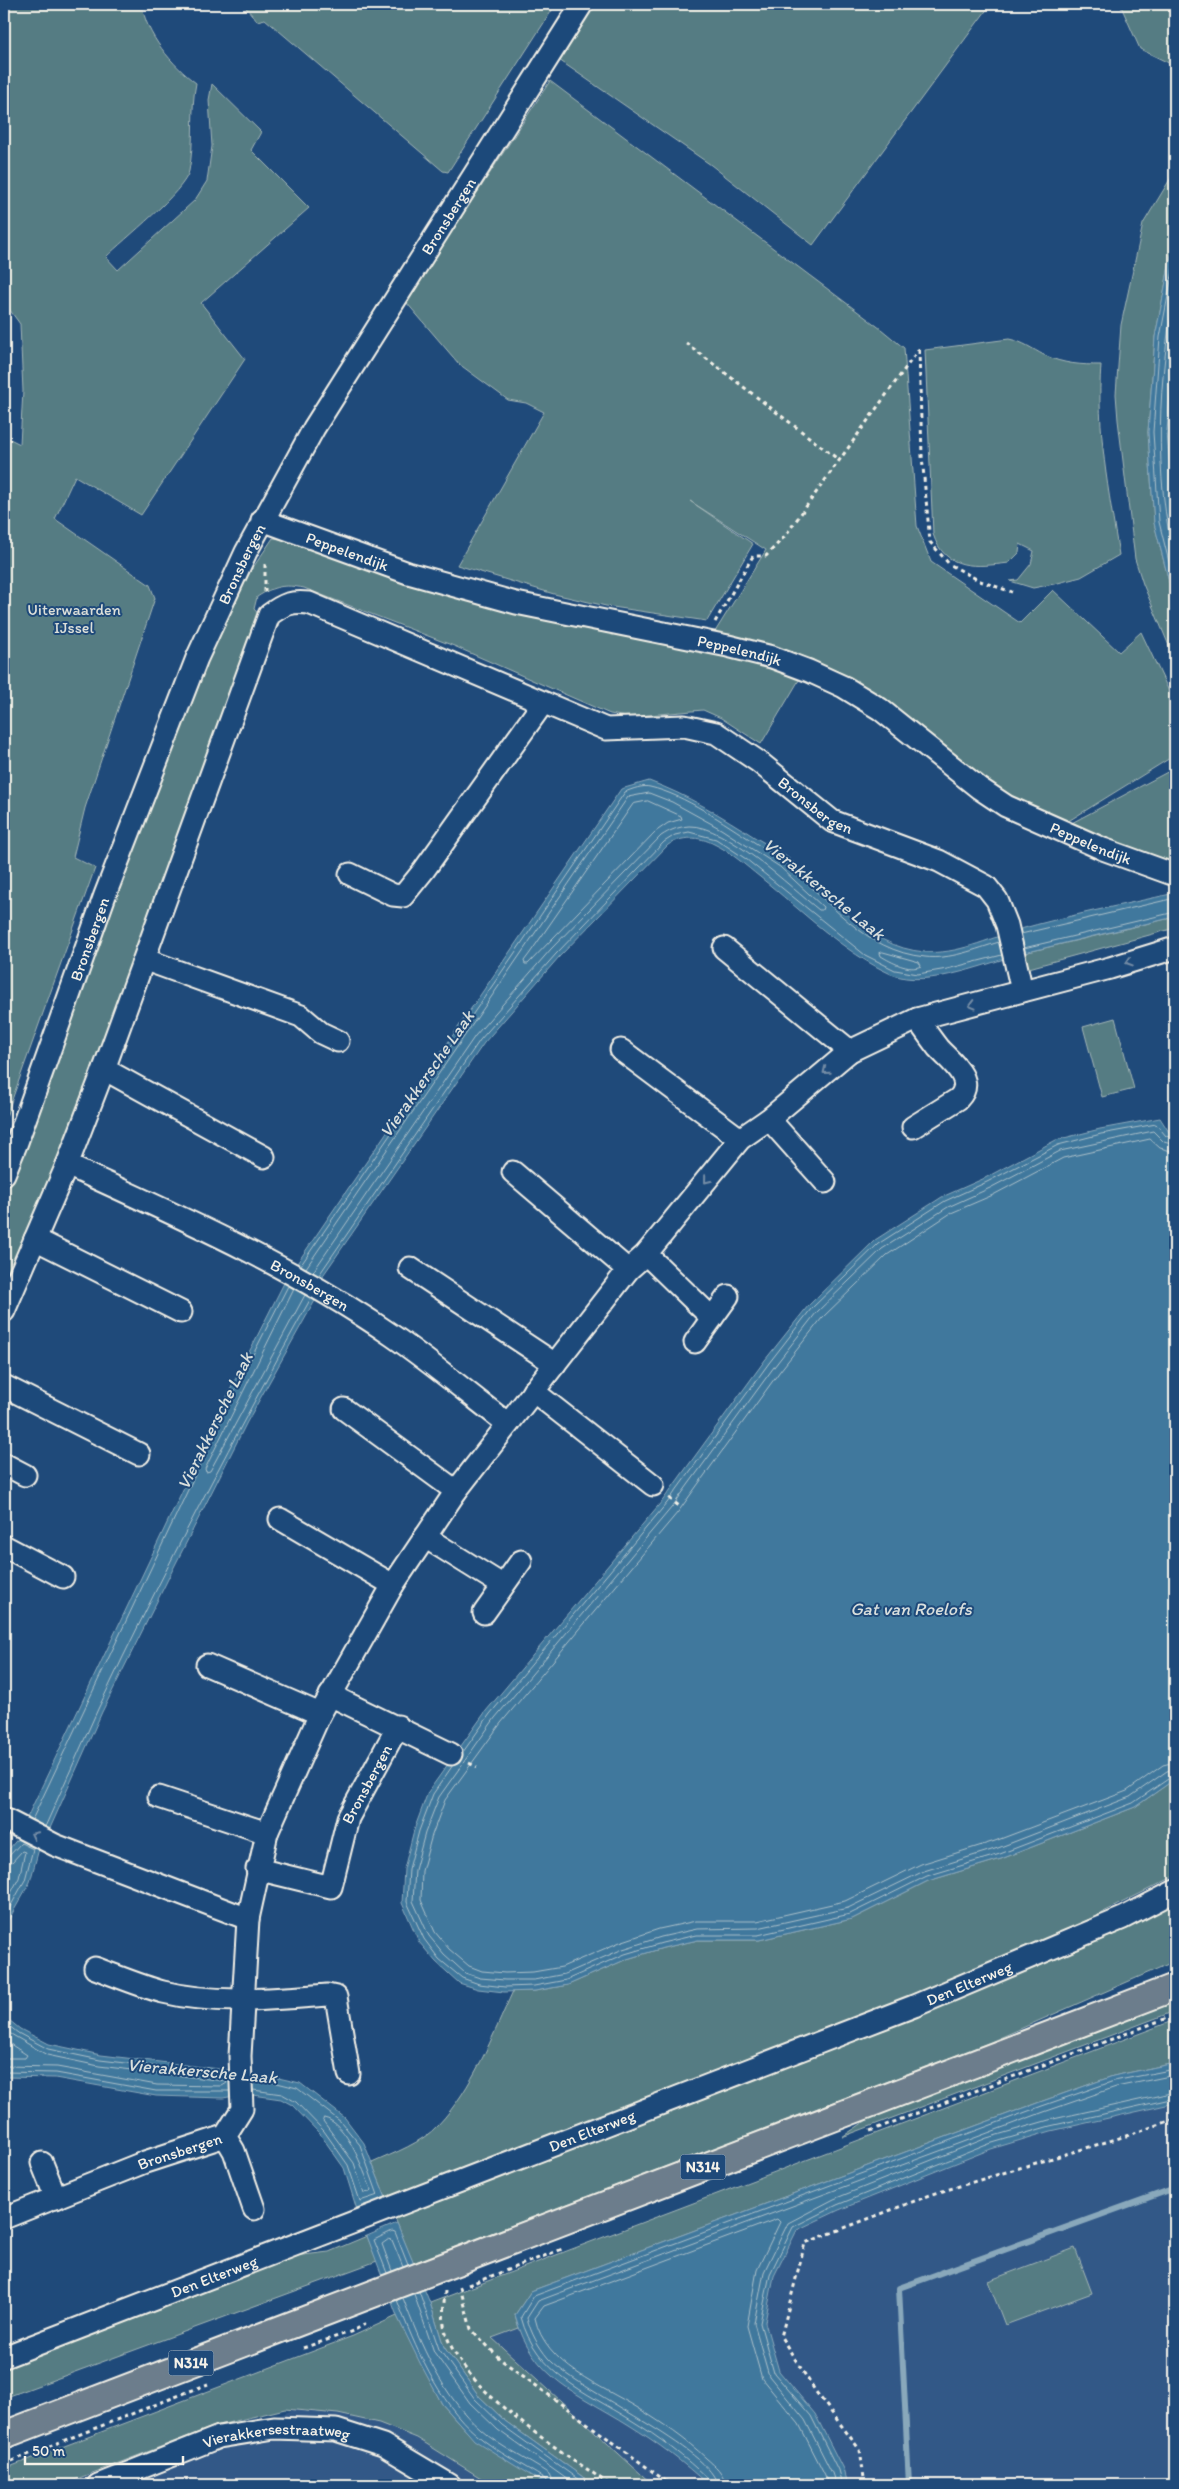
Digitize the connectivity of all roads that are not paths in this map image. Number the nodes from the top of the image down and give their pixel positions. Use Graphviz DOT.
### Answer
graph roads {
  1 [pos="582,4"];
  2 [pos="262,520"];
  3 [pos="544,703"];
  4 [pos="350,874"];
  5 [pos="1175,875"];
  6 [pos="724,948"];
  7 [pos="1175,948"];
  8 [pos="146,960"];
  9 [pos="1022,991"];
  10 [pos="917,1019"];
  11 [pos="338,1041"];
  12 [pos="622,1050"];
  13 [pos="850,1051"];
  14 [pos="104,1069"];
  15 [pos="770,1119"];
  16 [pos="913,1127"];
  17 [pos="740,1139"];
  18 [pos="264,1157"];
  19 [pos="67,1165"];
  20 [pos="513,1172"];
  21 [pos="4,1174"];
  22 [pos="825,1182"];
  23 [pos="35,1240"];
  24 [pos="646,1254"];
  25 [pos="410,1268"];
  26 [pos="628,1270"];
  27 [pos="728,1296"];
  28 [pos="4,1311"];
  29 [pos="181,1312"];
  30 [pos="712,1318"];
  31 [pos="695,1342"];
  32 [pos="555,1364"];
  33 [pos="4,1386"];
  34 [pos="533,1392"];
  35 [pos="344,1409"];
  36 [pos="508,1424"];
  37 [pos="140,1454"];
  38 [pos="4,1464"];
  39 [pos="25,1475"];
  40 [pos="653,1485"];
  41 [pos="456,1491"];
  42 [pos="280,1519"];
  43 [pos="425,1537"];
  44 [pos="4,1546"];
  45 [pos="521,1562"];
  46 [pos="63,1577"];
  47 [pos="393,1585"];
  48 [pos="502,1585"];
  49 [pos="484,1612"];
  50 [pos="207,1665"];
  51 [pos="330,1695"];
  52 [pos="320,1714"];
  53 [pos="398,1726"];
  54 [pos="451,1754"];
  55 [pos="159,1797"];
  56 [pos="8,1822"];
  57 [pos="266,1833"];
  58 [pos="257,1868"];
  59 [pos="1175,1891"];
  60 [pos="248,1920"];
  61 [pos="95,1968"];
  62 [pos="1175,1970"];
  63 [pos="1175,1987"];
  64 [pos="242,1999"];
  65 [pos="972,2064"];
  66 [pos="349,2074"];
  67 [pos="226,2136"];
  68 [pos="42,2164"];
  69 [pos="56,2198"];
  70 [pos="254,2209"];
  71 [pos="4,2218"];
  72 [pos="4,2357"];
  73 [pos="4,2435"];
  74 [pos="98,2485"];
  75 [pos="450,2485"];
  1 -- 2 [label="street, Bronsbergen"];
  2 -- 5 [label="street, Peppelendijk"];
  2 -- 21 [label="street, Bronsbergen"];
  3 -- 4 [label="street"];
  3 -- 8 [label="street, Bronsbergen"];
  3 -- 9 [label="street, Bronsbergen"];
  6 -- 13 [label="street"];
  7 -- 9 [label="street, Bronsbergen, one-way"];
  8 -- 11 [label="street"];
  8 -- 14 [label="street, Bronsbergen"];
  9 -- 10 [label="street, Bronsbergen, one-way"];
  10 -- 13 [label="street, Bronsbergen"];
  10 -- 16 [label="street"];
  12 -- 17 [label="street"];
  13 -- 15 [label="street, Bronsbergen, one-way"];
  14 -- 18 [label="street"];
  14 -- 19 [label="street, Bronsbergen"];
  15 -- 17 [label="street, Bronsbergen"];
  15 -- 22 [label="street"];
  17 -- 24 [label="street, Bronsbergen, one-way"];
  19 -- 23 [label="street, Bronsbergen"];
  19 -- 36 [label="street, Bronsbergen"];
  20 -- 26 [label="street"];
  23 -- 28 [label="street, Bronsbergen"];
  23 -- 29 [label="street"];
  24 -- 26 [label="street, Bronsbergen"];
  24 -- 30 [label="street"];
  25 -- 32 [label="street"];
  26 -- 32 [label="street, Bronsbergen"];
  27 -- 30 [label="street"];
  30 -- 31 [label="street"];
  32 -- 34 [label="street, Bronsbergen"];
  33 -- 37 [label="street"];
  34 -- 36 [label="street, Bronsbergen"];
  34 -- 40 [label="street"];
  35 -- 41 [label="street"];
  36 -- 41 [label="street, Bronsbergen"];
  38 -- 39 [label="street"];
  41 -- 43 [label="street, Bronsbergen"];
  42 -- 47 [label="street"];
  43 -- 47 [label="street, Bronsbergen"];
  43 -- 48 [label="street"];
  44 -- 46 [label="street"];
  45 -- 48 [label="street"];
  47 -- 51 [label="street, Bronsbergen"];
  48 -- 49 [label="street"];
  50 -- 52 [label="street"];
  51 -- 52 [label="street, Bronsbergen"];
  51 -- 53 [label="street, Bronsbergen"];
  52 -- 57 [label="street, Bronsbergen"];
  53 -- 54 [label="street, Bronsbergen"];
  53 -- 58 [label="street, Bronsbergen"];
  55 -- 57 [label="street"];
  60 -- 56 [label="street, one-way"];
  57 -- 58 [label="street, Bronsbergen"];
  58 -- 60 [label="street, Bronsbergen"];
  59 -- 72 [label="street, Den Elterweg"];
  60 -- 64 [label="street, Bronsbergen"];
  61 -- 64 [label="street"];
  62 -- 65 [label="main road, N314"];
  63 -- 65 [label="main road, N314"];
  64 -- 66 [label="street"];
  64 -- 67 [label="street, Bronsbergen"];
  65 -- 73 [label="main road, N314"];
  67 -- 69 [label="street, Bronsbergen"];
  67 -- 70 [label="street"];
  68 -- 69 [label="street"];
  69 -- 71 [label="street, Bronsbergen"];
  74 -- 75 [label="street, Vierakkersestraatweg"];
}
